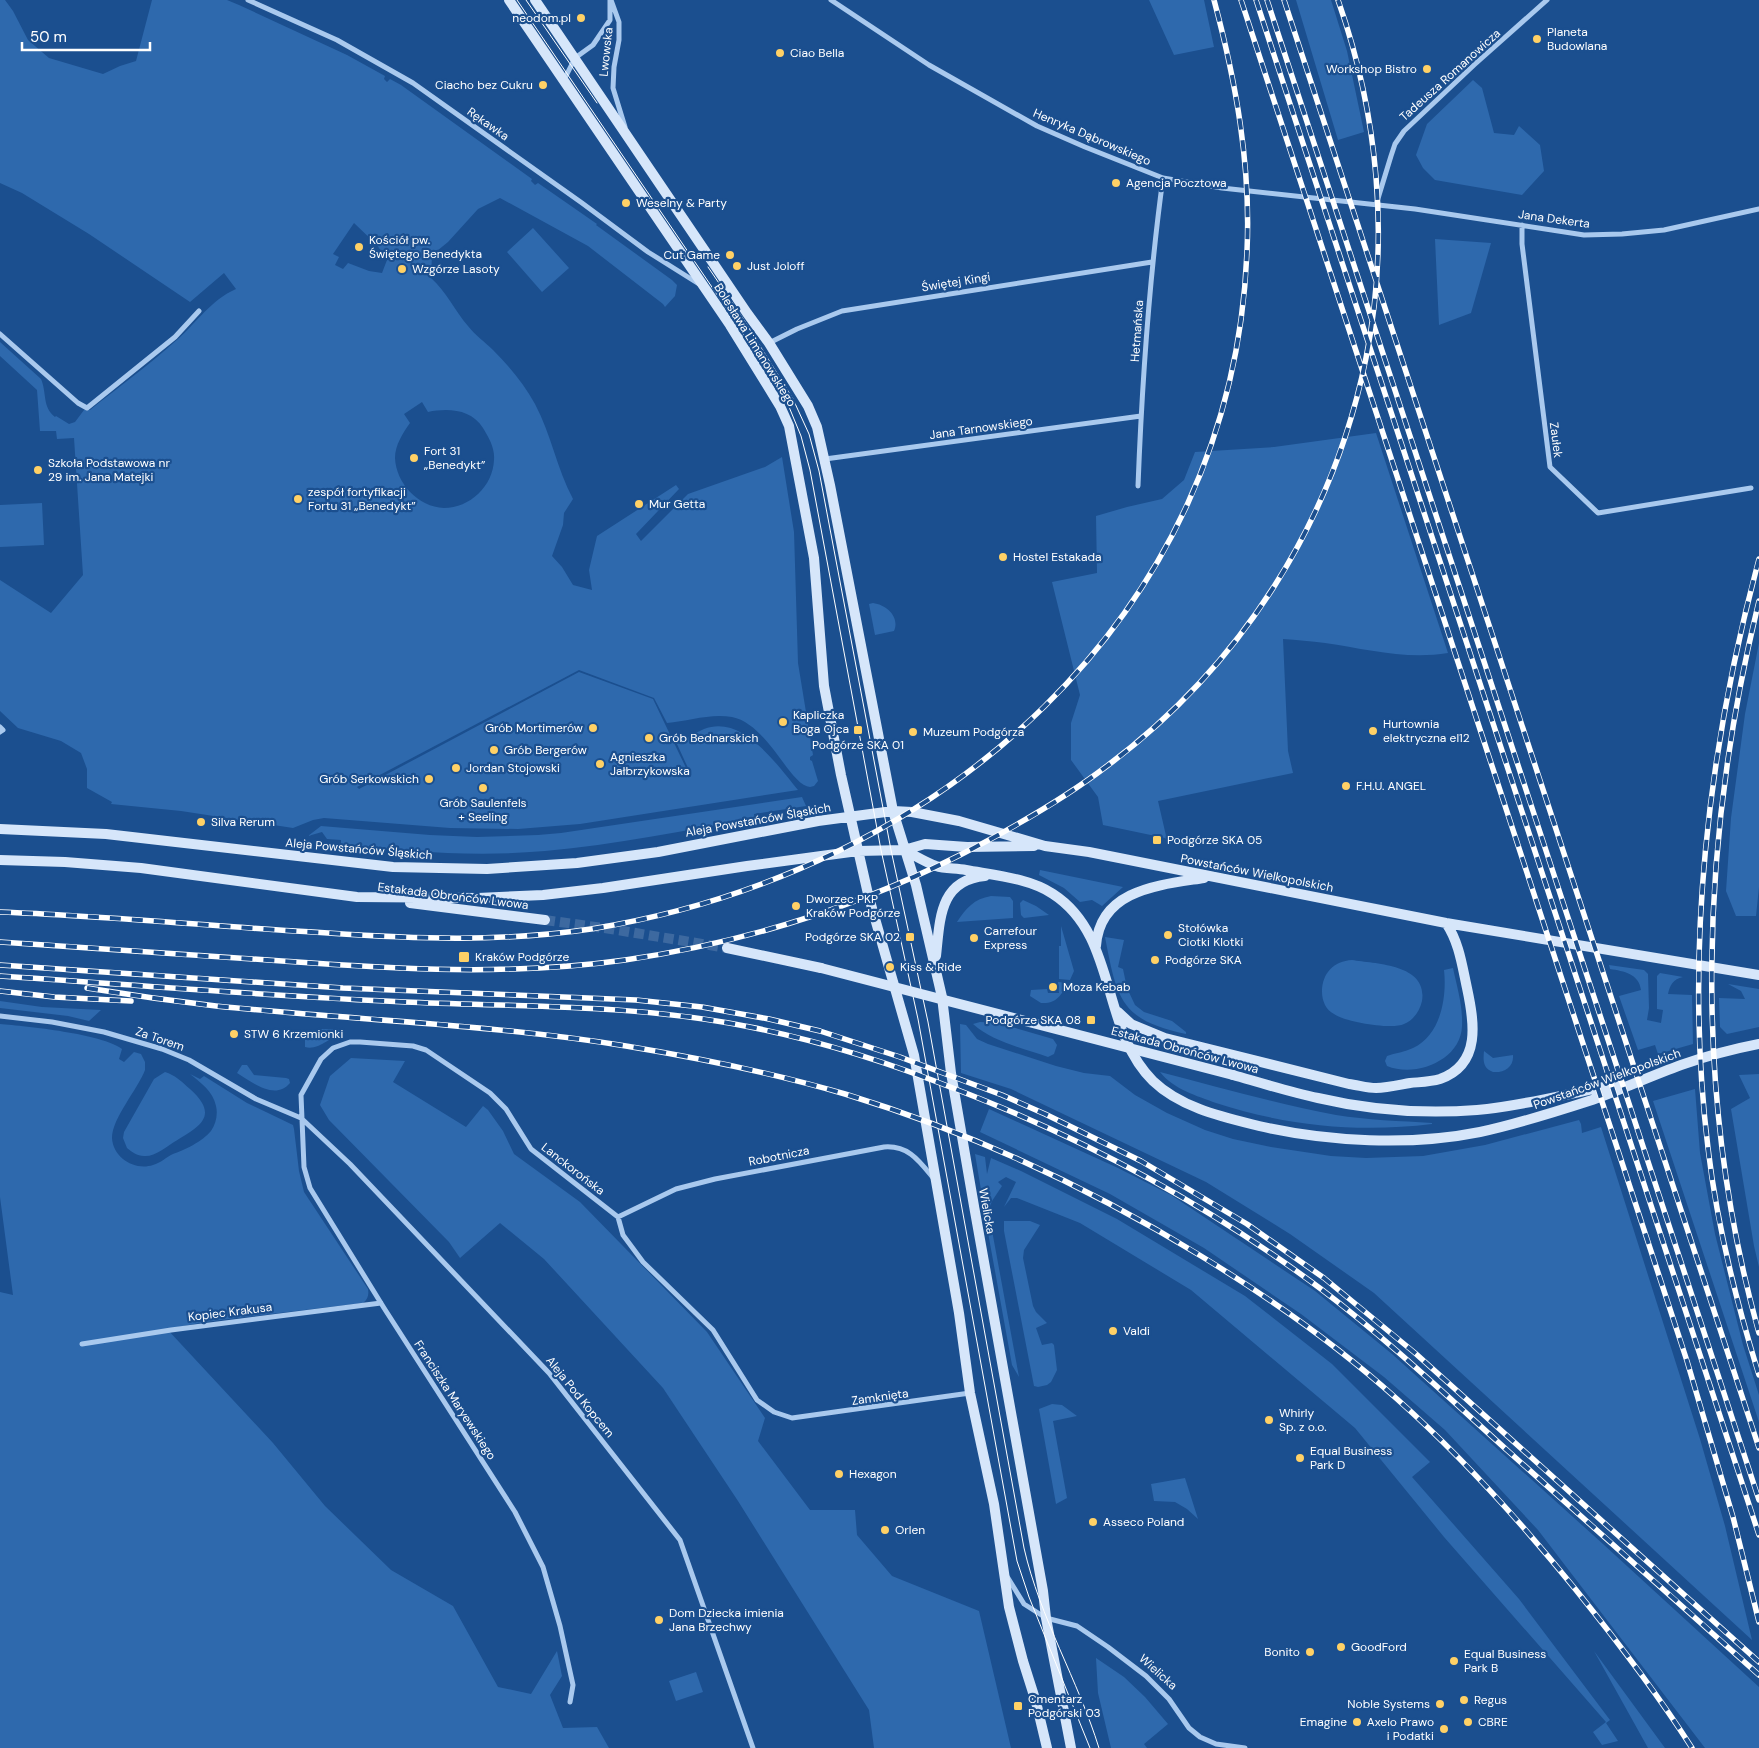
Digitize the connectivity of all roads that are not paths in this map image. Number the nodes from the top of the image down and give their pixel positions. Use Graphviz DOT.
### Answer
graph roads {
  1 [pos="248,0"];
  2 [pos="509,0"];
  3 [pos="535,0"];
  4 [pos="610,0"];
  5 [pos="832,0"];
  6 [pos="1547,0"];
  7 [pos="576,58"];
  8 [pos="564,81"];
  9 [pos="627,135"];
  10 [pos="1163,178"];
  11 [pos="1376,205"];
  12 [pos="1759,209"];
  13 [pos="1522,225"];
  14 [pos="1152,262"];
  15 [pos="704,287"];
  16 [pos="199,311"];
  17 [pos="0,334"];
  18 [pos="769,343"];
  19 [pos="1141,416"];
  20 [pos="824,459"];
  21 [pos="1138,486"];
  22 [pos="1751,488"];
  23 [pos="0,727"];
  24 [pos="0,732"];
  25 [pos="893,811"];
  26 [pos="850,817"];
  27 [pos="0,829"];
  28 [pos="1045,846"];
  29 [pos="904,850"];
  30 [pos="858,851"];
  31 [pos="0,860"];
  32 [pos="995,876"];
  33 [pos="1210,876"];
  34 [pos="357,897"];
  35 [pos="545,920"];
  36 [pos="1446,923"];
  37 [pos="727,948"];
  38 [pos="1096,948"];
  39 [pos="935,962"];
  40 [pos="1759,975"];
  41 [pos="1114,1008"];
  42 [pos="0,1016"];
  43 [pos="1759,1044"];
  44 [pos="1643,1080"];
  45 [pos="301,1118"];
  46 [pos="936,1182"];
  47 [pos="618,1217"];
  48 [pos="380,1303"];
  49 [pos="82,1344"];
  50 [pos="970,1393"];
  51 [pos="1003,1572"];
  52 [pos="1046,1618"];
  53 [pos="570,1702"];
  54 [pos="753,1748"];
  55 [pos="1047,1748"];
  56 [pos="1071,1748"];
  57 [pos="1245,1748"];
  1 -- 15 [label="street, Rękawka"];
  2 -- 8 [label="main road, Bolesława Limanowskiego"];
  3 -- 7 [label="main road, Bolesława Limanowskiego"];
  4 -- 7 [label="street, Lwowska"];
  4 -- 9 [label="street, Lwowska"];
  5 -- 10 [label="street, Henryka Dąbrowskiego"];
  6 -- 11 [label="street, Tadeusza Romanowicza"];
  7 -- 8 [label="street, Lwowska"];
  7 -- 9 [label="main road, Bolesława Limanowskiego"];
  8 -- 15 [label="main road, Bolesława Limanowskiego"];
  9 -- 18 [label="main road, Bolesława Limanowskiego"];
  10 -- 11 [label="street, Henryka Dąbrowskiego"];
  10 -- 14 [label="street, Hetmańska"];
  11 -- 13 [label="street, Jana Dekerta"];
  12 -- 13 [label="street, Jana Dekerta"];
  13 -- 22 [label="street, Zaułek"];
  14 -- 18 [label="street, Świętej Kingi"];
  14 -- 19 [label="street, Hetmańska"];
  15 -- 26 [label="main road, Bolesława Limanowskiego"];
  16 -- 17 [label="street"];
  18 -- 20 [label="main road, Bolesława Limanowskiego"];
  19 -- 20 [label="street, Jana Tarnowskiego"];
  19 -- 21 [label="street, Hetmańska"];
  20 -- 25 [label="main road, Bolesława Limanowskiego"];
  23 -- 24 [label="street"];
  25 -- 26 [label="main road, Aleja Powstańców Śląskich"];
  25 -- 28 [label="main road, Powstańców Wielkopolskich"];
  25 -- 29 [label="main road, Wielicka"];
  26 -- 27 [label="main road, Aleja Powstańców Śląskich"];
  26 -- 30 [label="main road, Wielicka"];
  28 -- 29 [label="main road, Powstańców Wielkopolskich"];
  28 -- 33 [label="main road, Powstańców Wielkopolskich"];
  29 -- 30 [label="main road, Powstańców Wielkopolskich"];
  29 -- 32 [label="main road, Powstańców Wielkopolskich"];
  29 -- 39 [label="main road, Wielicka"];
  30 -- 34 [label="main road"];
  30 -- 46 [label="main road, Wielicka"];
  31 -- 34 [label="main road"];
  32 -- 38 [label="main road, Powstańców Wielkopolskich"];
  32 -- 39 [label="main road, Powstańców Wielkopolskich"];
  33 -- 36 [label="main road, Powstańców Wielkopolskich"];
  33 -- 38 [label="main road"];
  34 -- 35 [label="main road, Estakada Obrońców Lwowa"];
  36 -- 40 [label="main road, Powstańców Wielkopolskich"];
  36 -- 41 [label="main road"];
  37 -- 44 [label="main road, Estakada Obrońców Lwowa, bridge"];
  38 -- 41 [label="main road, Powstańców Wielkopolskich"];
  39 -- 52 [label="main road, Wielicka"];
  41 -- 44 [label="main road, Powstańców Wielkopolskich"];
  42 -- 45 [label="street, Za Torem"];
  43 -- 44 [label="main road, Powstańców Wielkopolskich"];
  45 -- 47 [label="street, Lanckorońska"];
  45 -- 48 [label="street, Franciszka Maryewskiego"];
  45 -- 54 [label="street, Aleja Pod Kopcem"];
  46 -- 47 [label="street, Robotnicza"];
  46 -- 50 [label="main road, Wielicka"];
  47 -- 50 [label="street, Zamknięta"];
  48 -- 49 [label="street, Kopiec Krakusa"];
  48 -- 53 [label="street, Franciszka Maryewskiego"];
  50 -- 51 [label="main road, Wielicka"];
  51 -- 52 [label="street, Wielicka"];
  51 -- 55 [label="main road, Wielicka"];
  52 -- 56 [label="main road, Wielicka"];
  52 -- 57 [label="street, Wielicka"];
}
